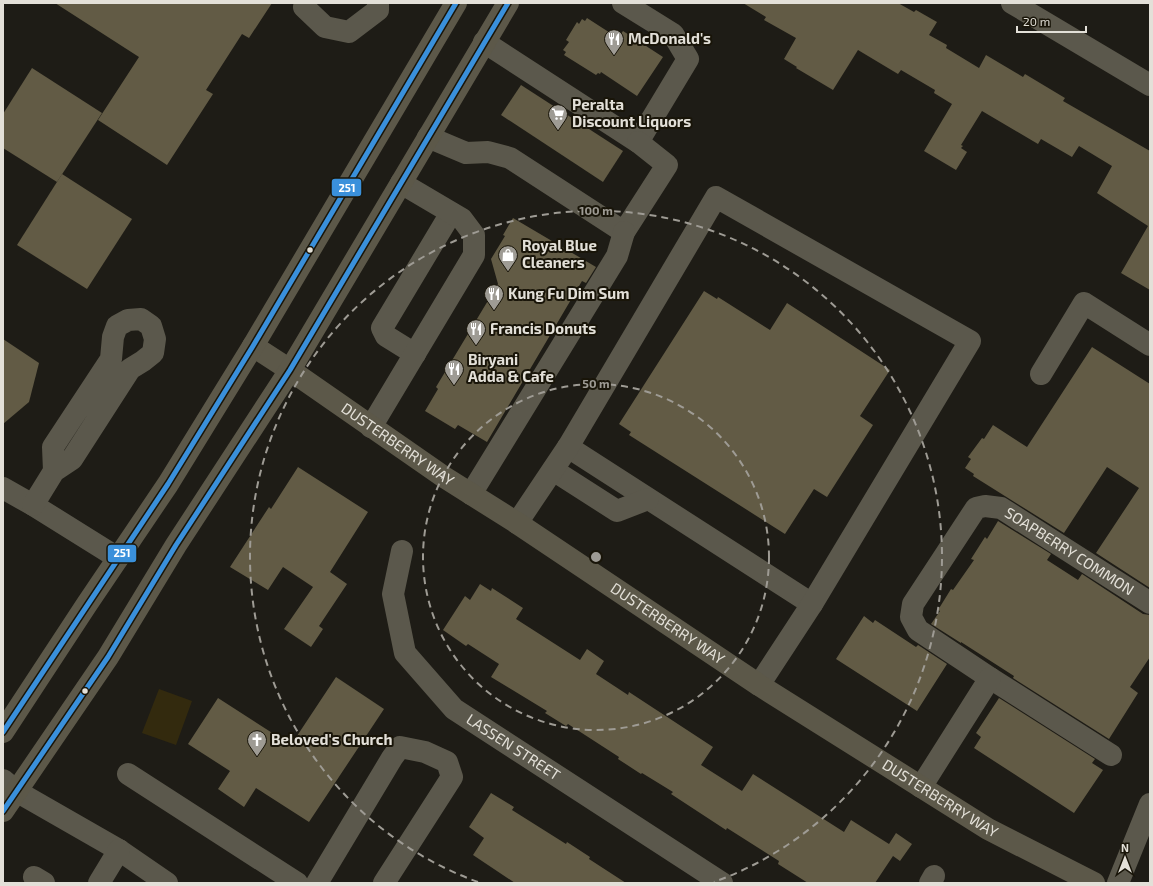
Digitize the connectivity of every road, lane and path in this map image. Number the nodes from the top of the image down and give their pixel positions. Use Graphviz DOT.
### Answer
graph roads {
  1 [pos="304,3"];
  2 [pos="378,3"];
  3 [pos="456,3"];
  4 [pos="508,3"];
  5 [pos="624,3"];
  6 [pos="1012,3"];
  7 [pos="484,42"];
  8 [pos="1150,84"];
  9 [pos="428,137"];
  10 [pos="638,142"];
  11 [pos="401,183"];
  12 [pos="451,213"];
  13 [pos="624,232"];
  14 [pos="1150,344"];
  15 [pos="253,346"];
  16 [pos="415,354"];
  17 [pos="290,370"];
  18 [pos="1041,374"];
  19 [pos="371,427"];
  20 [pos="568,447"];
  21 [pos="553,470"];
  22 [pos="54,471"];
  23 [pos="3,488"];
  24 [pos="471,494"];
  25 [pos="648,498"];
  26 [pos="33,505"];
  27 [pos="517,523"];
  28 [pos="402,551"];
  29 [pos="118,558"];
  30 [pos="1150,603"];
  31 [pos="812,604"];
  32 [pos="990,678"];
  33 [pos="759,685"];
  34 [pos="3,732"];
  35 [pos="1111,755"];
  36 [pos="128,774"];
  37 [pos="10,785"];
  38 [pos="921,787"];
  39 [pos="1150,804"];
  40 [pos="3,811"];
  41 [pos="119,850"];
  42 [pos="99,883"];
  43 [pos="167,883"];
  44 [pos="297,883"];
  45 [pos="317,883"];
  46 [pos="384,883"];
  47 [pos="722,883"];
  48 [pos="1094,883"];
  49 [pos="1118,883"];
  1 -- 2 [label="street"];
  3 -- 15 [label="main road"];
  4 -- 7 [label="main road"];
  5 -- 10 [label="street"];
  6 -- 8 [label="street"];
  7 -- 9 [label="main road"];
  7 -- 10 [label="street"];
  9 -- 11 [label="main road"];
  9 -- 13 [label="street"];
  10 -- 13 [label="street"];
  11 -- 12 [label="street"];
  11 -- 17 [label="main road"];
  12 -- 16 [label="street"];
  12 -- 16 [label="street"];
  13 -- 24 [label="street"];
  14 -- 18 [label="street"];
  15 -- 17 [label="main road, DUSTERBERRY WAY"];
  15 -- 29 [label="main road"];
  16 -- 19 [label="street"];
  17 -- 19 [label="main road, DUSTERBERRY WAY"];
  17 -- 37 [label="main road"];
  19 -- 24 [label="main road, DUSTERBERRY WAY"];
  20 -- 21 [label="street"];
  20 -- 25 [label="street"];
  20 -- 31 [label="street"];
  21 -- 25 [label="street"];
  21 -- 27 [label="street"];
  22 -- 22 [label="street"];
  22 -- 26 [label="street"];
  23 -- 26 [label="street"];
  24 -- 27 [label="main road, DUSTERBERRY WAY"];
  25 -- 31 [label="street"];
  26 -- 29 [label="street"];
  27 -- 33 [label="main road, DUSTERBERRY WAY"];
  28 -- 47 [label="street, LASSEN STREET"];
  29 -- 34 [label="main road"];
  30 -- 32 [label="street, SOAPBERRY COMMON"];
  31 -- 33 [label="street"];
  32 -- 35 [label="street, SOAPBERRY COMMON"];
  32 -- 38 [label="street"];
  33 -- 38 [label="main road, DUSTERBERRY WAY"];
  36 -- 44 [label="street"];
  37 -- 40 [label="main road"];
  37 -- 41 [label="street"];
  38 -- 48 [label="main road, DUSTERBERRY WAY"];
  39 -- 49 [label="street"];
  41 -- 42 [label="street"];
  41 -- 43 [label="street"];
  45 -- 46 [label="street"];
}
